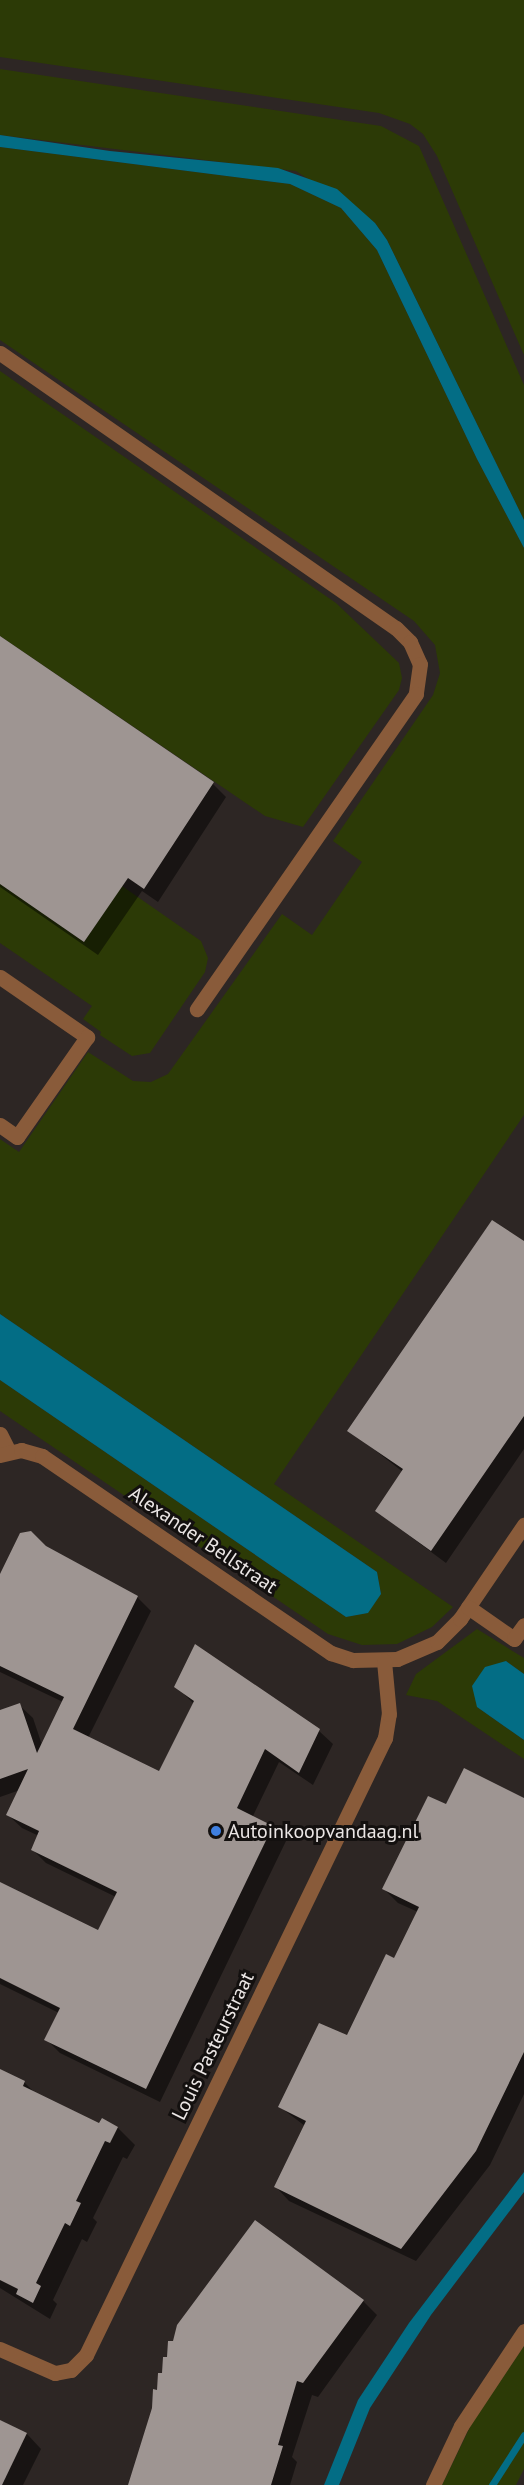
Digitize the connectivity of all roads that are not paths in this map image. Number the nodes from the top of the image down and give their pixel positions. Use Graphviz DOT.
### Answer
graph roads {
  1 [pos="0,353"];
  2 [pos="0,977"];
  3 [pos="197,1009"];
  4 [pos="0,1125"];
  5 [pos="0,1434"];
  6 [pos="4,1454"];
  7 [pos="524,1525"];
  8 [pos="468,1607"];
  9 [pos="524,1625"];
  10 [pos="519,1642"];
  11 [pos="384,1661"];
  12 [pos="524,2331"];
  13 [pos="0,2349"];
  14 [pos="433,2485"];
  1 -- 3 [label="street"];
  2 -- 4 [label="street"];
  5 -- 6 [label="street"];
  6 -- 11 [label="street, Alexander Bellstraat"];
  7 -- 8 [label="street, Alexander Bellstraat"];
  8 -- 10 [label="street"];
  8 -- 11 [label="street, Alexander Bellstraat"];
  9 -- 10 [label="street"];
  11 -- 13 [label="street, Louis Pasteurstraat"];
  12 -- 14 [label="street"];
}
